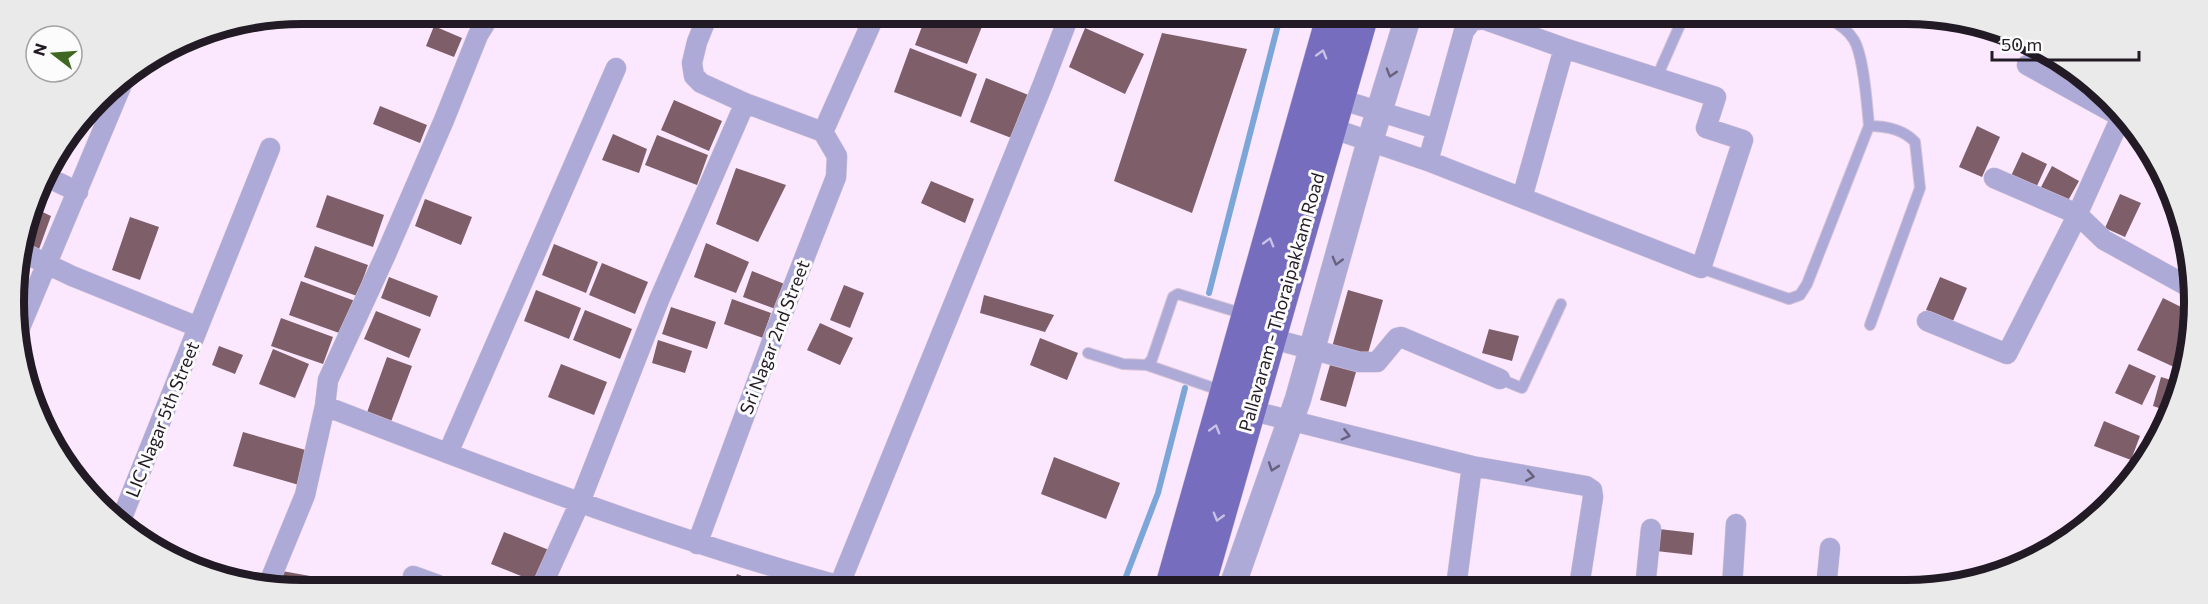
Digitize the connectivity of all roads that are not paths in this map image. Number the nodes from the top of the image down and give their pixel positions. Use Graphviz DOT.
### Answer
graph roads {
  1 [pos="485,24"];
  2 [pos="704,24"];
  3 [pos="871,24"];
  4 [pos="1066,24"];
  5 [pos="1330,24"];
  6 [pos="1360,24"];
  7 [pos="1406,24"];
  8 [pos="1470,24"];
  9 [pos="1497,24"];
  10 [pos="1680,24"];
  11 [pos="1840,24"];
  12 [pos="1564,48"];
  13 [pos="2027,65"];
  14 [pos="616,68"];
  15 [pos="1656,79"];
  16 [pos="120,93"];
  17 [pos="745,103"];
  18 [pos="2106,109"];
  19 [pos="1379,111"];
  20 [pos="1335,114"];
  21 [pos="2118,123"];
  22 [pos="1869,126"];
  23 [pos="1436,129"];
  24 [pos="823,132"];
  25 [pos="1370,141"];
  26 [pos="270,148"];
  27 [pos="1428,161"];
  28 [pos="1994,178"];
  29 [pos="53,180"];
  30 [pos="78,192"];
  31 [pos="1522,198"];
  32 [pos="2077,214"];
  33 [pos="28,255"];
  34 [pos="46,263"];
  35 [pos="1701,268"];
  36 [pos="2183,284"];
  37 [pos="1561,304"];
  38 [pos="1248,315"];
  39 [pos="25,316"];
  40 [pos="1928,321"];
  41 [pos="1870,325"];
  42 [pos="198,327"];
  43 [pos="1269,338"];
  44 [pos="1312,349"];
  45 [pos="1088,353"];
  46 [pos="1147,365"];
  47 [pos="1500,378"];
  48 [pos="1237,401"];
  49 [pos="325,406"];
  50 [pos="1289,421"];
  51 [pos="448,453"];
  52 [pos="1472,466"];
  53 [pos="580,502"];
  54 [pos="123,515"];
  55 [pos="1736,524"];
  56 [pos="1651,529"];
  57 [pos="697,544"];
  58 [pos="1830,548"];
  59 [pos="413,576"];
  60 [pos="271,578"];
  61 [pos="784,579"];
  62 [pos="424,580"];
  63 [pos="545,580"];
  64 [pos="842,580"];
  65 [pos="1192,580"];
  66 [pos="1234,580"];
  67 [pos="1457,580"];
  68 [pos="1580,580"];
  69 [pos="1646,580"];
  70 [pos="1732,580"];
  71 [pos="1827,580"];
  1 -- 49 [label="street"];
  2 -- 17 [label="street"];
  3 -- 24 [label="street"];
  4 -- 64 [label="street"];
  38 -- 5 [label="main road, Pallavaram - Thoraipakkam Road, one-way"];
  6 -- 20 [label="main road, Pallavaram - Thoraipakkam Road"];
  7 -- 19 [label="street, one-way"];
  8 -- 23 [label="street"];
  9 -- 12 [label="street"];
  10 -- 15 [label="lane"];
  11 -- 22 [label="lane"];
  12 -- 15 [label="street"];
  12 -- 31 [label="street"];
  13 -- 18 [label="street"];
  14 -- 51 [label="street"];
  15 -- 35 [label="street"];
  16 -- 30 [label="street"];
  17 -- 24 [label="street"];
  17 -- 53 [label="street"];
  19 -- 20 [label="street"];
  19 -- 23 [label="street"];
  19 -- 25 [label="street"];
  20 -- 25 [label="street"];
  20 -- 43 [label="main road, Pallavaram - Thoraipakkam Road"];
  21 -- 32 [label="street"];
  22 -- 35 [label="lane"];
  22 -- 41 [label="lane"];
  23 -- 27 [label="street"];
  24 -- 57 [label="street, Sri Nagar 2nd Street"];
  25 -- 27 [label="street"];
  25 -- 44 [label="street, one-way"];
  26 -- 42 [label="street"];
  27 -- 31 [label="street"];
  28 -- 32 [label="street"];
  29 -- 30 [label="street"];
  30 -- 34 [label="street"];
  31 -- 35 [label="street"];
  32 -- 36 [label="street"];
  32 -- 40 [label="street"];
  33 -- 34 [label="street, LIC Nagar 5th Street"];
  34 -- 39 [label="street"];
  34 -- 42 [label="street, LIC Nagar 5th Street"];
  37 -- 47 [label="lane"];
  38 -- 46 [label="lane"];
  38 -- 48 [label="main road, Pallavaram - Thoraipakkam Road"];
  42 -- 54 [label="street, LIC Nagar 5th Street"];
  43 -- 44 [label="street"];
  43 -- 48 [label="main road, Pallavaram - Thoraipakkam Road"];
  44 -- 47 [label="street"];
  44 -- 50 [label="street"];
  45 -- 46 [label="lane"];
  46 -- 48 [label="lane"];
  48 -- 50 [label="street"];
  48 -- 65 [label="main road, Pallavaram - Thoraipakkam Road"];
  49 -- 51 [label="street"];
  49 -- 60 [label="street"];
  50 -- 52 [label="street, one-way"];
  50 -- 66 [label="street, one-way"];
  51 -- 53 [label="street"];
  52 -- 67 [label="street"];
  52 -- 68 [label="street, one-way"];
  53 -- 57 [label="street"];
  53 -- 63 [label="street"];
  55 -- 70 [label="street"];
  56 -- 69 [label="street"];
  57 -- 61 [label="street"];
  58 -- 71 [label="street"];
  59 -- 62 [label="street"];
}
